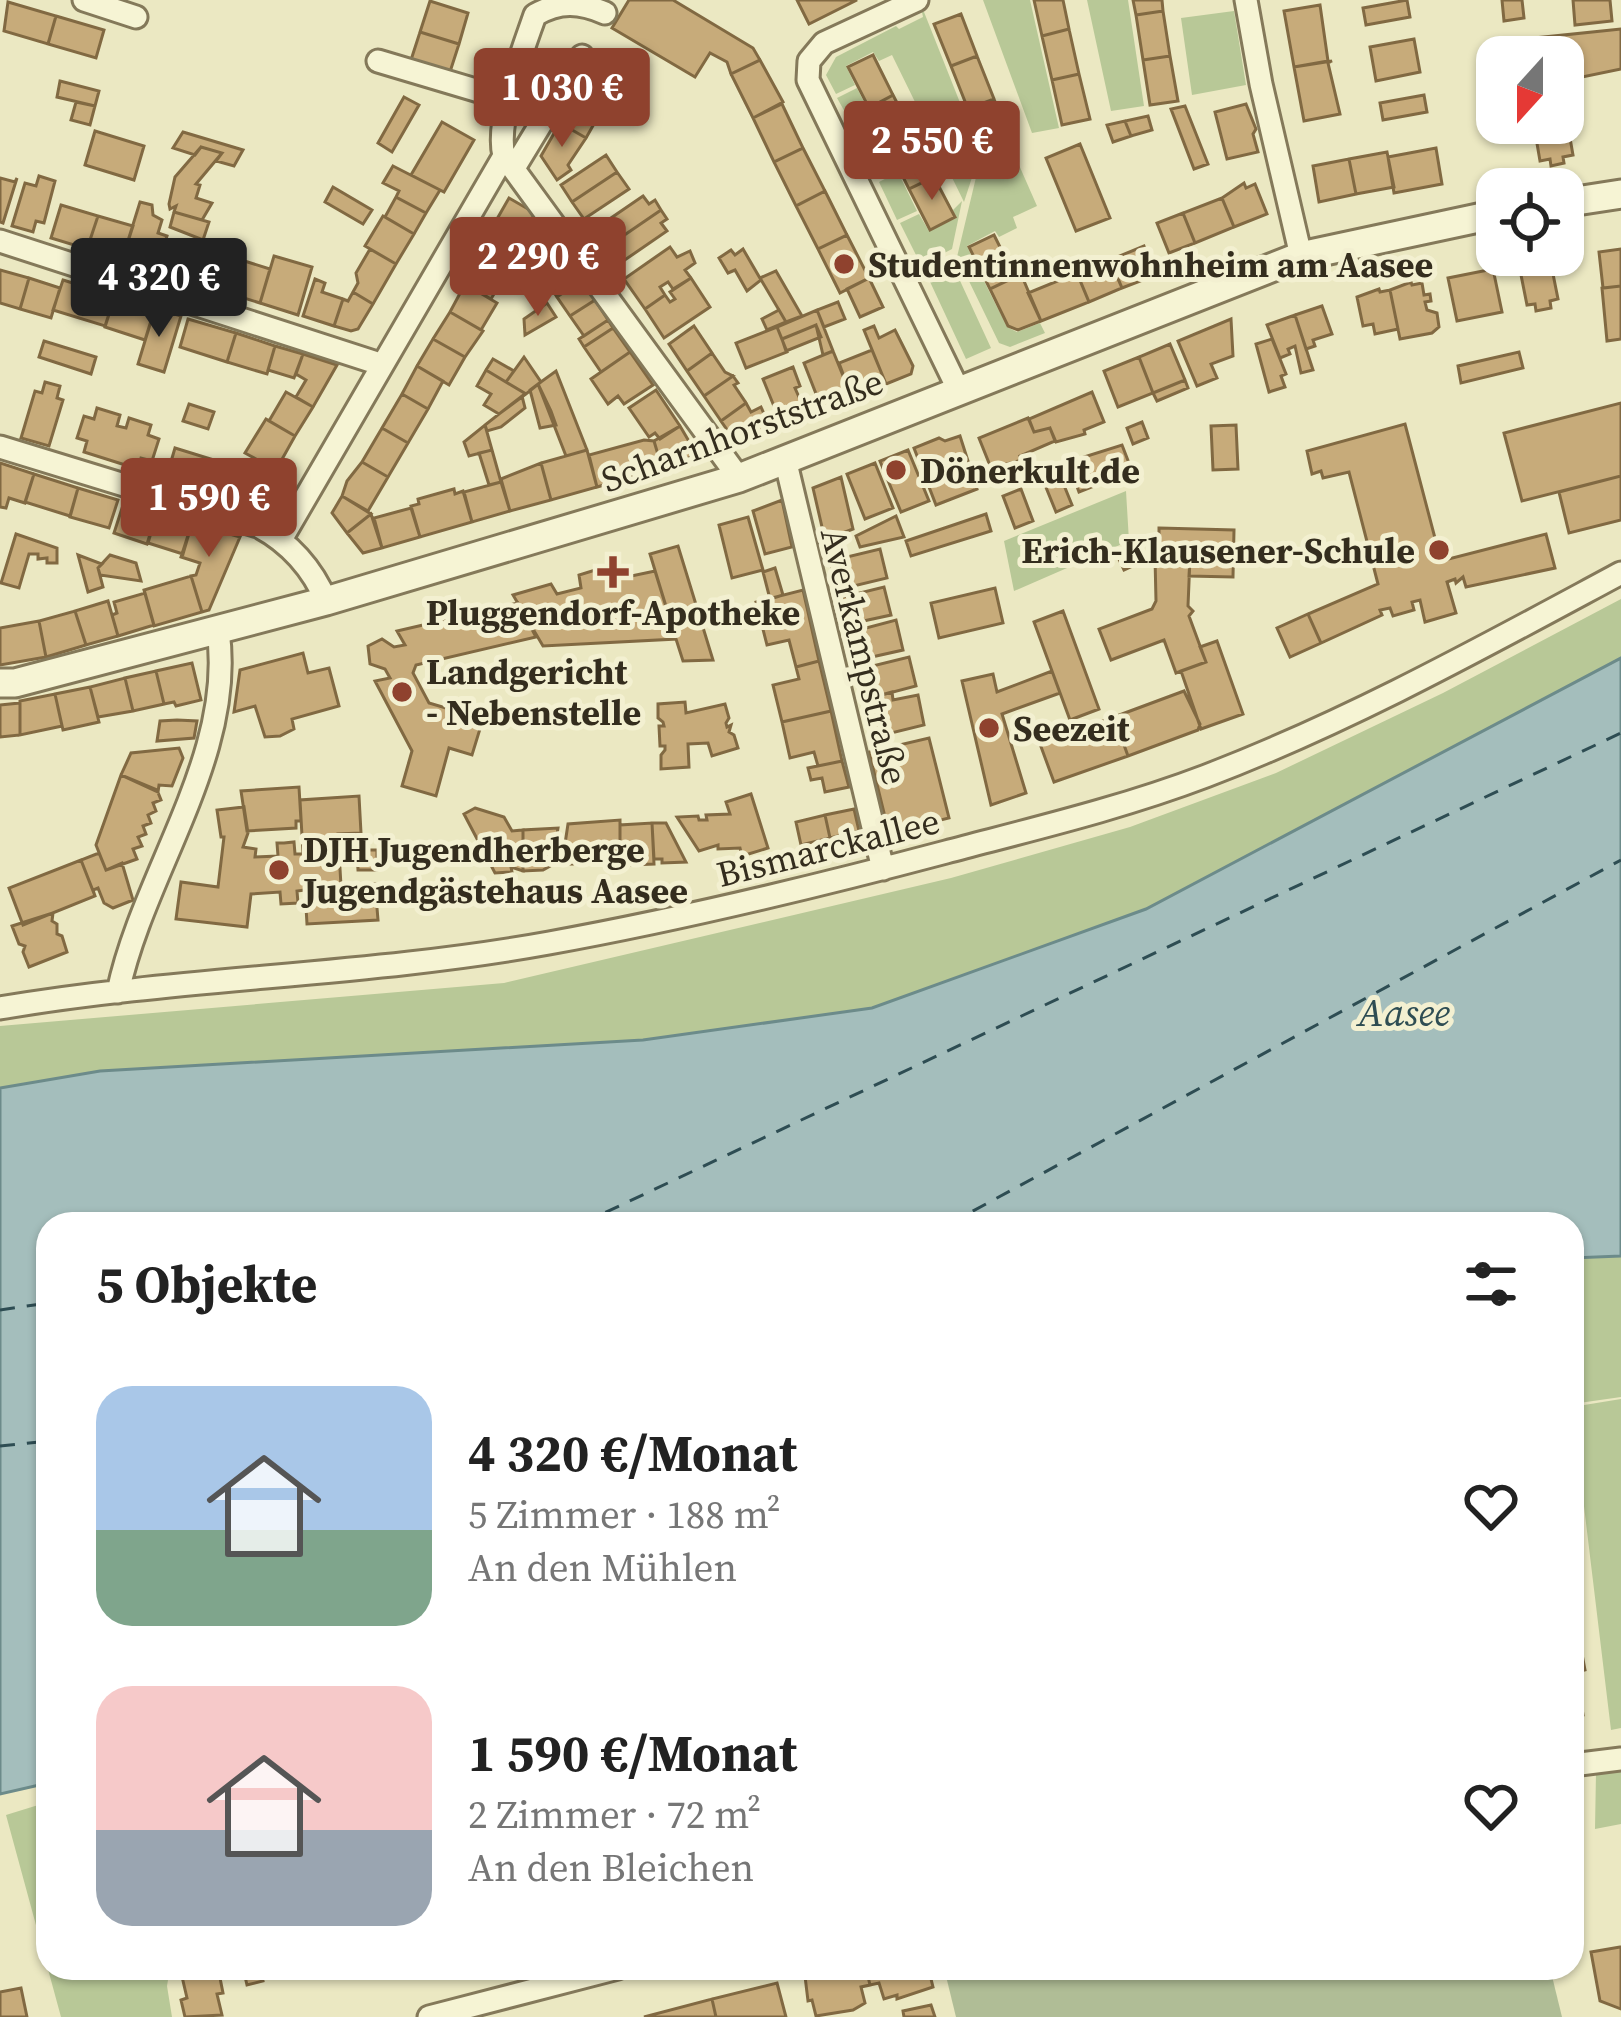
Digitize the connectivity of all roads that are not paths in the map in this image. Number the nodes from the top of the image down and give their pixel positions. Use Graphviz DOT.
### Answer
graph roads {
  1 [pos="84,0"];
  2 [pos="916,0"];
  3 [pos="1246,0"];
  4 [pos="605,13"];
  5 [pos="136,17"];
  6 [pos="582,56"];
  7 [pos="378,61"];
  8 [pos="509,100"];
  9 [pos="509,162"];
  10 [pos="1621,194"];
  11 [pos="1584,200"];
  12 [pos="1476,218"];
  13 [pos="0,241"];
  14 [pos="1301,256"];
  15 [pos="380,364"];
  16 [pos="958,389"];
  17 [pos="0,447"];
  18 [pos="785,458"];
  19 [pos="739,478"];
  20 [pos="282,538"];
  21 [pos="1621,573"];
  22 [pos="326,601"];
  23 [pos="218,631"];
  24 [pos="0,683"];
  25 [pos="883,869"];
  26 [pos="118,992"];
  27 [pos="0,1008"];
  28 [pos="1621,1759"];
  29 [pos="1584,1764"];
  30 [pos="572,1980"];
  31 [pos="429,2017"];
  1 -- 5 [label="street"];
  2 -- 16 [label="street"];
  3 -- 14 [label="street"];
  4 -- 8 [label="street"];
  6 -- 9 [label="street"];
  7 -- 8 [label="street"];
  8 -- 9 [label="street"];
  9 -- 15 [label="street"];
  9 -- 19 [label="street"];
  10 -- 11 [label="street"];
  12 -- 14 [label="street, Scharnhorststraße"];
  13 -- 15 [label="street"];
  14 -- 16 [label="street, Scharnhorststraße"];
  15 -- 20 [label="street"];
  16 -- 18 [label="street, Scharnhorststraße"];
  17 -- 20 [label="street"];
  18 -- 19 [label="street, Scharnhorststraße"];
  18 -- 25 [label="street, Averkampstraße"];
  19 -- 22 [label="street, Scharnhorststraße"];
  20 -- 22 [label="street"];
  21 -- 25 [label="street, Bismarckallee"];
  22 -- 23 [label="street, Scharnhorststraße"];
  23 -- 24 [label="street, Scharnhorststraße"];
  23 -- 26 [label="street"];
  25 -- 26 [label="street, Bismarckallee"];
  26 -- 27 [label="street, Bismarckallee"];
  28 -- 29 [label="street"];
  30 -- 31 [label="street"];
}
